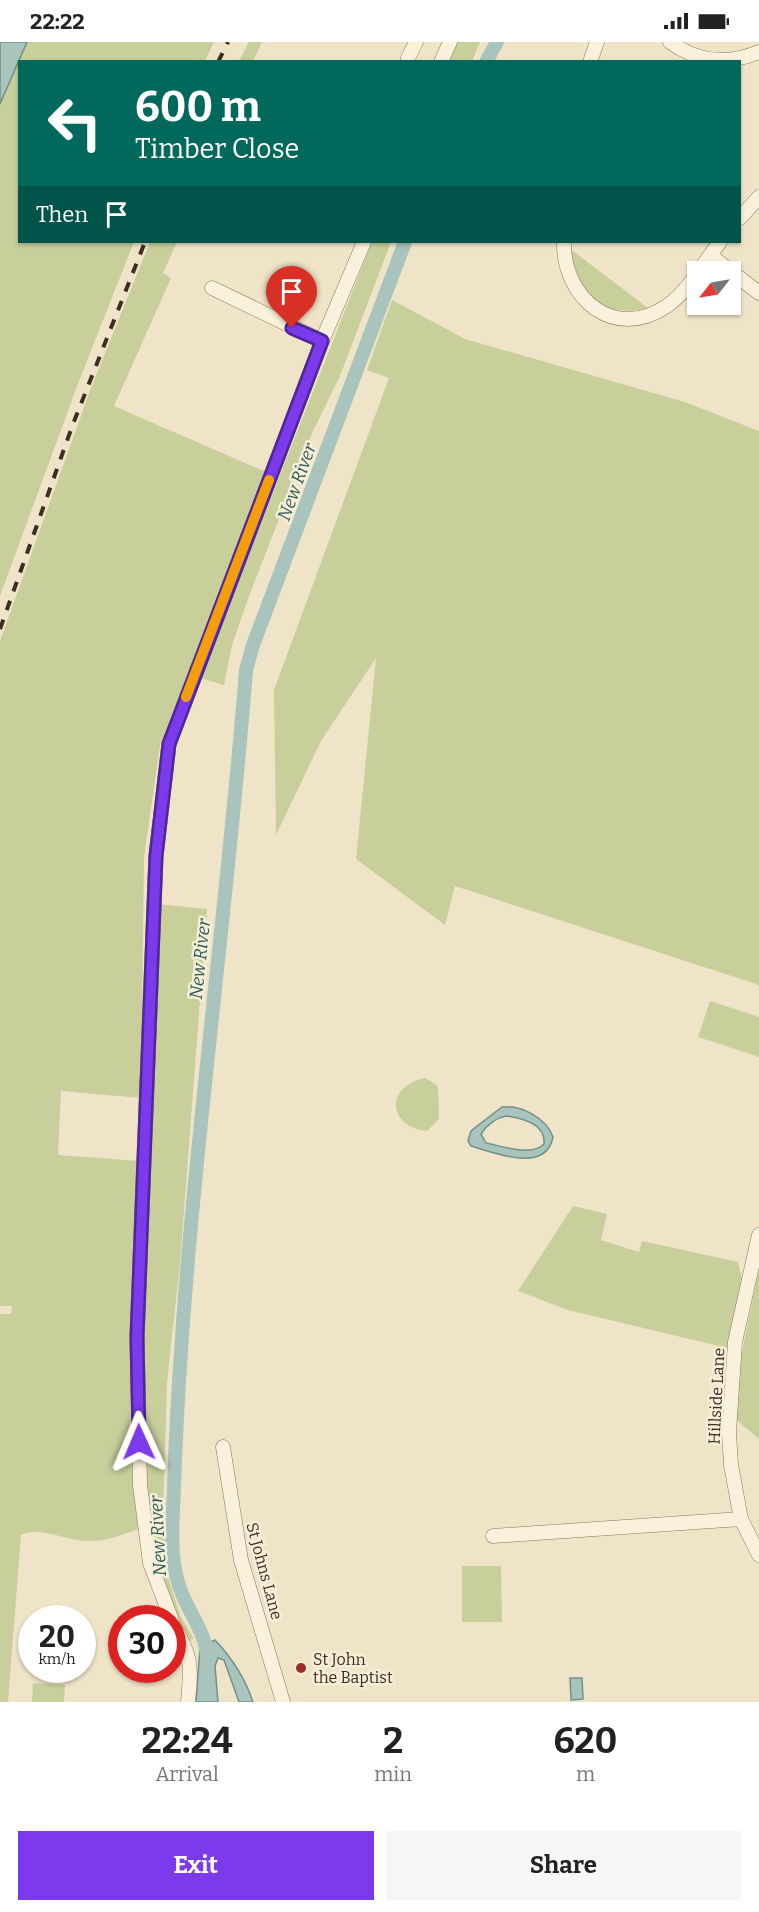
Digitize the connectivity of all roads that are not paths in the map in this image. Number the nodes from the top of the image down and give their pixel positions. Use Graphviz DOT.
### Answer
graph roads {
  1 [pos="416,42"];
  2 [pos="450,42"];
  3 [pos="597,42"];
  4 [pos="670,42"];
  5 [pos="759,52"];
  6 [pos="408,58"];
  7 [pos="442,60"];
  8 [pos="591,60"];
  9 [pos="716,60"];
  10 [pos="726,60"];
  11 [pos="759,197"];
  12 [pos="741,217"];
  13 [pos="364,243"];
  14 [pos="564,243"];
  15 [pos="719,243"];
  16 [pos="710,255"];
  17 [pos="212,288"];
  18 [pos="759,293"];
  19 [pos="322,341"];
  20 [pos="759,1235"];
  21 [pos="223,1448"];
  22 [pos="741,1519"];
  23 [pos="493,1536"];
  24 [pos="759,1555"];
  25 [pos="166,1605"];
  26 [pos="186,1646"];
  27 [pos="188,1702"];
  28 [pos="283,1702"];
  1 -- 6 [label="street"];
  2 -- 7 [label="street"];
  3 -- 8 [label="street"];
  4 -- 9 [label="street"];
  5 -- 10 [label="street"];
  11 -- 12 [label="street"];
  13 -- 19 [label="street"];
  14 -- 16 [label="street"];
  15 -- 16 [label="street"];
  16 -- 18 [label="street"];
  17 -- 19 [label="street"];
  19 -- 25 [label="street"];
  20 -- 22 [label="street, Hillside Lane"];
  21 -- 28 [label="street, St Johns Lane"];
  22 -- 23 [label="street"];
  22 -- 24 [label="street, Hillside Lane"];
  26 -- 27 [label="street"];
}
